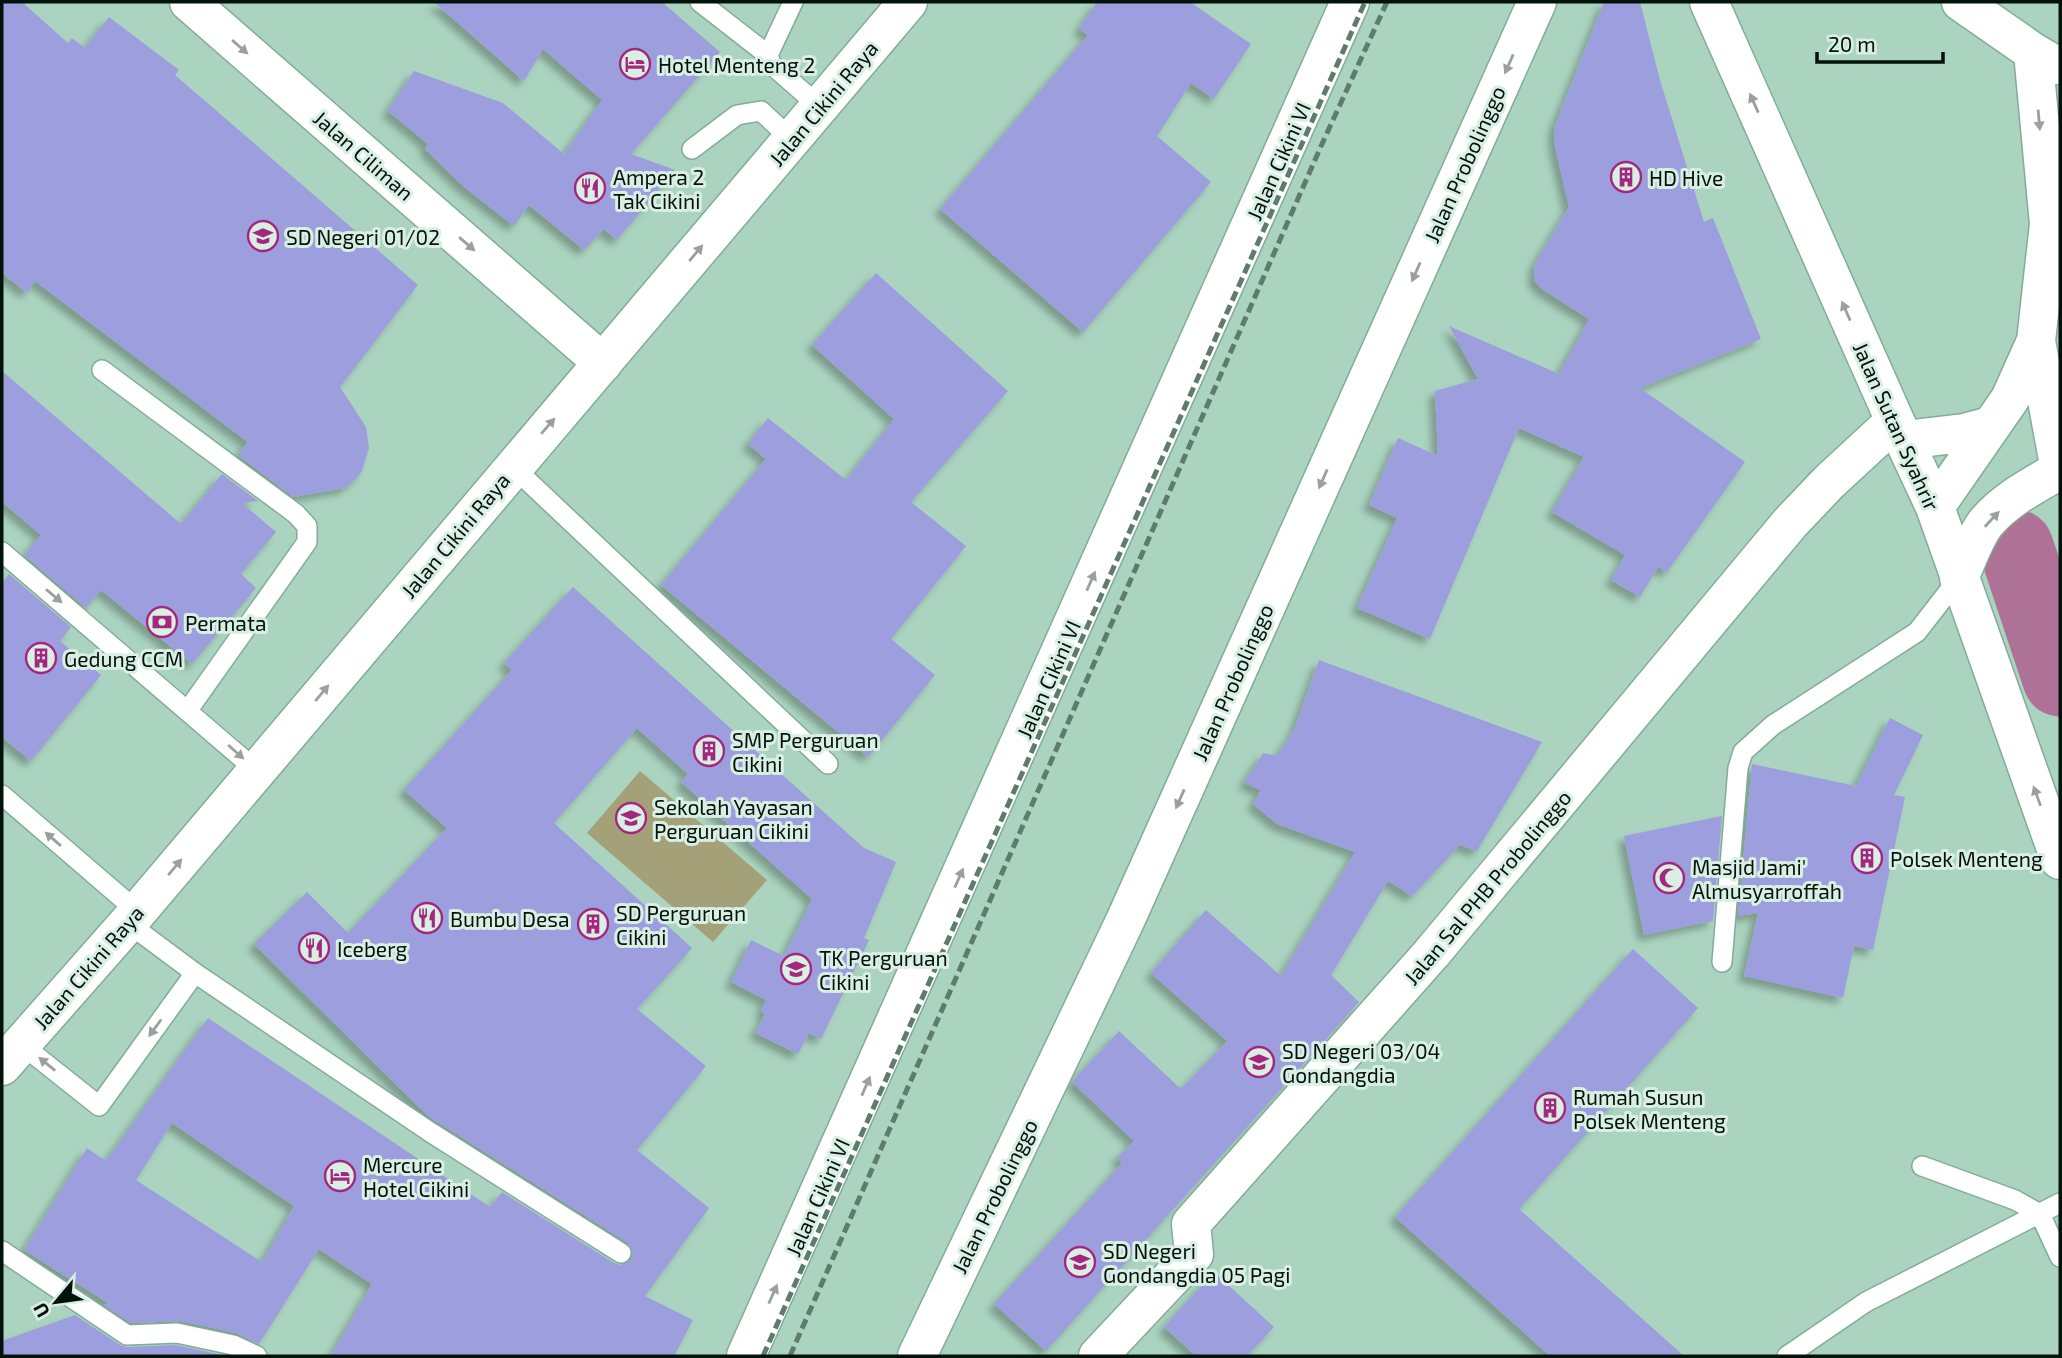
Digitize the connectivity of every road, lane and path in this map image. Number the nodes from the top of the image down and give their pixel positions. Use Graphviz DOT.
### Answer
graph roads {
  1 [pos="189,2"];
  2 [pos="700,2"];
  3 [pos="793,2"];
  4 [pos="908,2"];
  5 [pos="1350,2"];
  6 [pos="1537,2"];
  7 [pos="1709,2"];
  8 [pos="1961,2"];
  9 [pos="768,55"];
  10 [pos="2047,60"];
  11 [pos="820,107"];
  12 [pos="792,140"];
  13 [pos="692,149"];
  14 [pos="2036,341"];
  15 [pos="603,363"];
  16 [pos="102,370"];
  17 [pos="1990,426"];
  18 [pos="1899,431"];
  19 [pos="513,467"];
  20 [pos="2060,470"];
  21 [pos="1935,507"];
  22 [pos="2,552"];
  23 [pos="1959,578"];
  24 [pos="188,710"];
  25 [pos="828,764"];
  26 [pos="257,771"];
  27 [pos="2,795"];
  28 [pos="2060,860"];
  29 [pos="133,917"];
  30 [pos="1722,962"];
  31 [pos="195,973"];
  32 [pos="12,1055"];
  33 [pos="1922,1166"];
  34 [pos="2060,1203"];
  35 [pos="2040,1214"];
  36 [pos="2,1251"];
  37 [pos="621,1253"];
  38 [pos="2060,1257"];
  39 [pos="257,1356"];
  40 [pos="746,1356"];
  41 [pos="917,1356"];
  42 [pos="1098,1356"];
  43 [pos="1787,1356"];
  1 -- 15 [label="street, Jalan Ciliman, one-way"];
  2 -- 9 [label="lane"];
  3 -- 9 [label="lane"];
  4 -- 11 [label="street, Jalan Cikini Raya"];
  40 -- 5 [label="street, Jalan Cikini VI, one-way"];
  6 -- 41 [label="street, Jalan Probolinggo, one-way"];
  18 -- 7 [label="street, Jalan Sutan Syahrir, one-way"];
  8 -- 10 [label="street"];
  9 -- 11 [label="lane"];
  10 -- 14 [label="street, one-way"];
  11 -- 12 [label="street, Jalan Cikini Raya"];
  12 -- 13 [label="lane"];
  15 -- 12 [label="street, Jalan Cikini Raya, one-way"];
  14 -- 17 [label="street"];
  14 -- 20 [label="street"];
  19 -- 15 [label="street, Jalan Cikini Raya, one-way"];
  16 -- 24 [label="lane"];
  17 -- 18 [label="street"];
  17 -- 21 [label="street"];
  18 -- 21 [label="street, Jalan Sutan Syahrir"];
  18 -- 42 [label="street, Jalan Sal PHB Probolinggo"];
  19 -- 25 [label="lane"];
  26 -- 19 [label="street, Jalan Cikini Raya, one-way"];
  23 -- 20 [label="street, one-way"];
  21 -- 23 [label="street, Jalan Sutan Syahrir"];
  22 -- 24 [label="lane, one-way"];
  28 -- 23 [label="street, Jalan Sutan Syahrir, one-way"];
  23 -- 30 [label="lane"];
  24 -- 26 [label="lane, one-way"];
  29 -- 26 [label="street, Jalan Cikini Raya, one-way"];
  29 -- 27 [label="lane, one-way"];
  29 -- 31 [label="lane"];
  29 -- 32 [label="street, Jalan Cikini Raya"];
  31 -- 32 [label="lane, one-way"];
  31 -- 37 [label="lane"];
  33 -- 35 [label="lane"];
  34 -- 35 [label="lane"];
  35 -- 38 [label="lane"];
  35 -- 43 [label="lane"];
  36 -- 39 [label="lane"];
}
